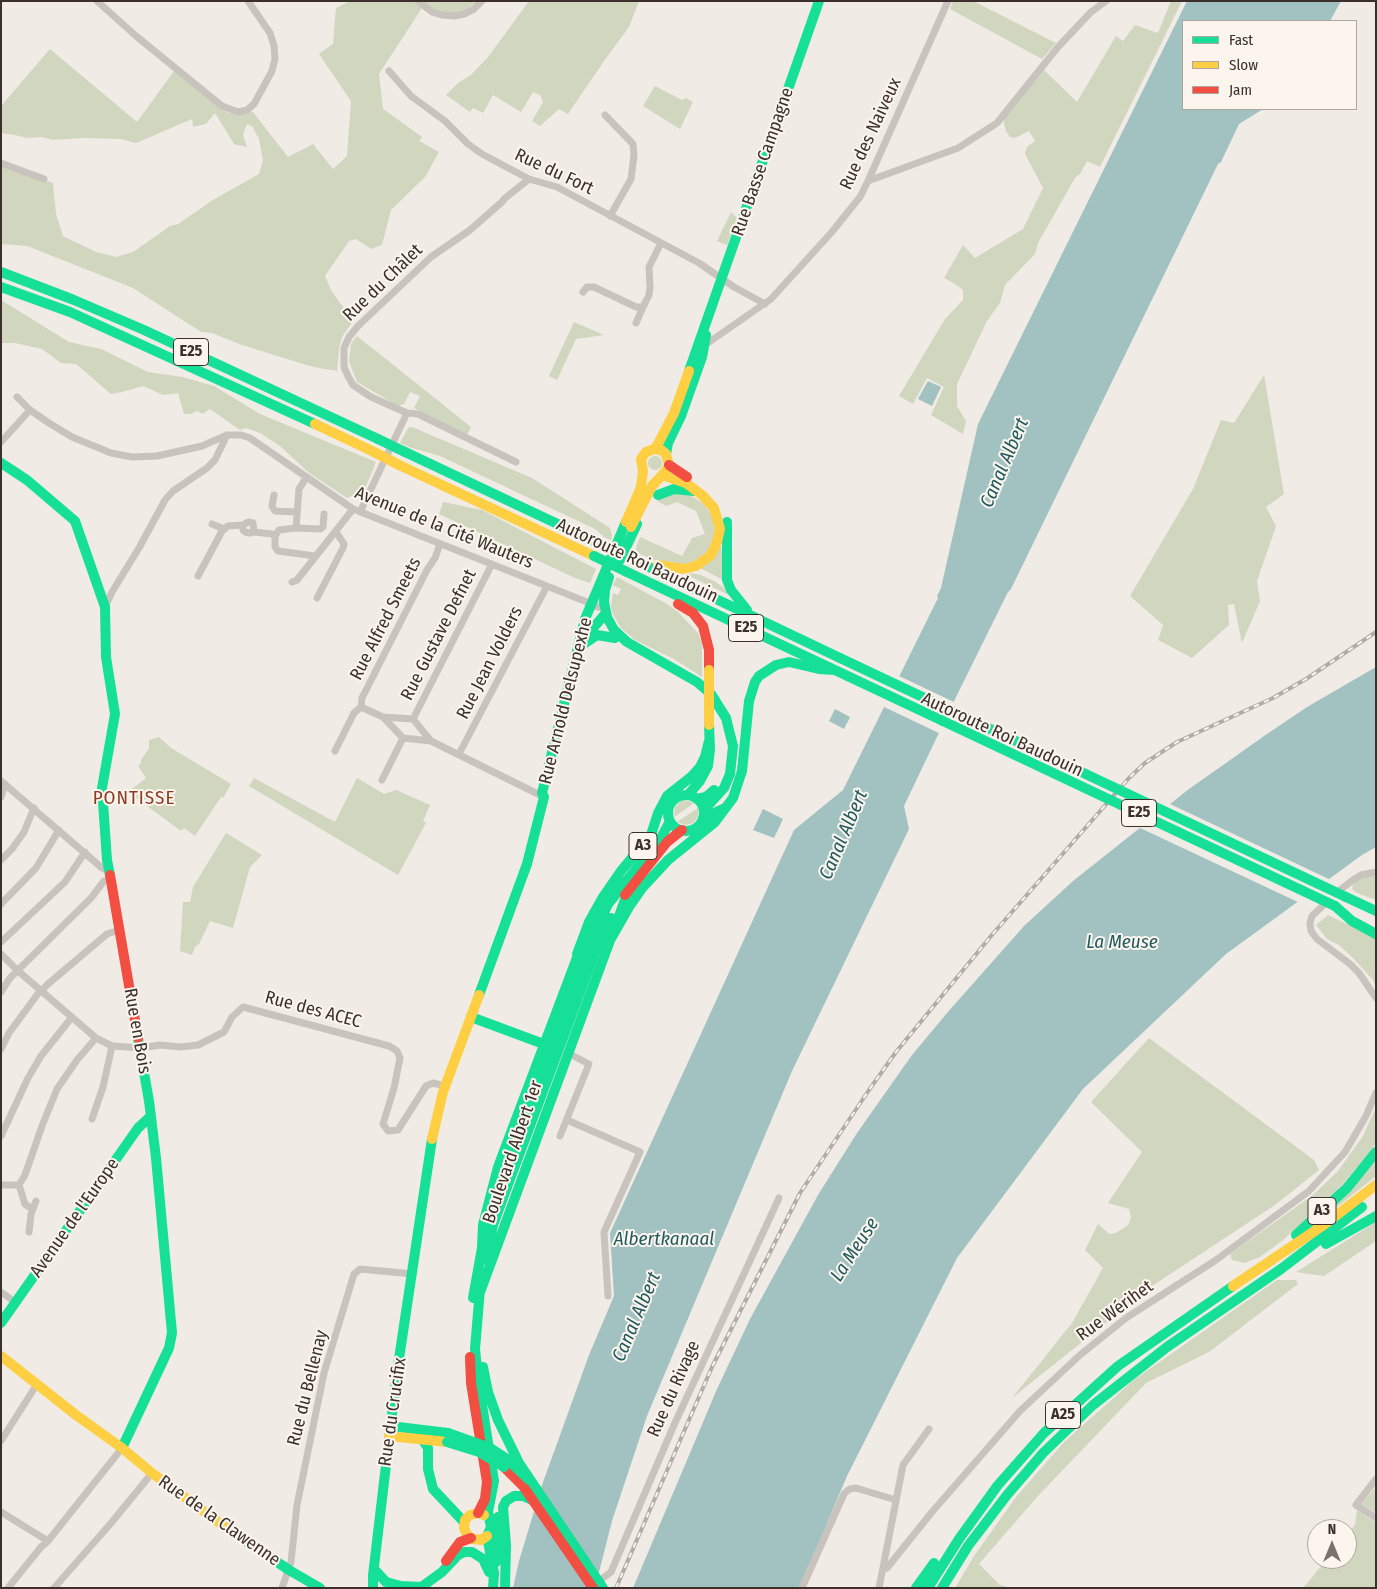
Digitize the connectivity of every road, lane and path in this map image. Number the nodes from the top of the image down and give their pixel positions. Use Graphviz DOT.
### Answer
graph roads {
  1 [pos="97,1"];
  2 [pos="248,1"];
  3 [pos="418,1"];
  4 [pos="482,1"];
  5 [pos="819,1"];
  6 [pos="948,1"];
  7 [pos="1106,1"];
  8 [pos="389,71"];
  9 [pos="605,115"];
  10 [pos="1,163"];
  11 [pos="529,179"];
  12 [pos="44,180"];
  13 [pos="868,181"];
  14 [pos="610,216"];
  15 [pos="661,243"];
  16 [pos="1,272"];
  17 [pos="722,279"];
  18 [pos="1,286"];
  19 [pos="583,292"];
  20 [pos="765,304"];
  21 [pos="643,308"];
  22 [pos="636,322"];
  23 [pos="707,322"];
  24 [pos="705,345"];
  25 [pos="17,396"];
  26 [pos="30,410"];
  27 [pos="407,413"];
  28 [pos="227,435"];
  29 [pos="1,442"];
  30 [pos="654,449"];
  31 [pos="666,454"];
  32 [pos="516,462"];
  33 [pos="1,463"];
  34 [pos="669,465"];
  35 [pos="643,471"];
  36 [pos="661,476"];
  37 [pos="306,478"];
  38 [pos="274,495"];
  39 [pos="703,496"];
  40 [pos="357,510"];
  41 [pos="297,512"];
  42 [pos="324,514"];
  43 [pos="638,518"];
  44 [pos="212,524"];
  45 [pos="296,528"];
  46 [pos="224,529"];
  47 [pos="336,532"];
  48 [pos="275,536"];
  49 [pos="440,544"];
  50 [pos="315,556"];
  51 [pos="632,559"];
  52 [pos="492,564"];
  53 [pos="198,576"];
  54 [pos="292,582"];
  55 [pos="547,586"];
  56 [pos="656,586"];
  57 [pos="107,593"];
  58 [pos="317,598"];
  59 [pos="601,610"];
  60 [pos="750,614"];
  61 [pos="615,638"];
  62 [pos="584,644"];
  63 [pos="664,662"];
  64 [pos="835,670"];
  65 [pos="361,708"];
  66 [pos="383,717"];
  67 [pos="412,719"];
  68 [pos="403,738"];
  69 [pos="431,741"];
  70 [pos="709,741"];
  71 [pos="335,752"];
  72 [pos="460,754"];
  73 [pos="382,780"];
  74 [pos="3,782"];
  75 [pos="1,797"];
  76 [pos="544,797"];
  77 [pos="692,797"];
  78 [pos="727,807"];
  79 [pos="34,808"];
  80 [pos="704,814"];
  81 [pos="670,821"];
  82 [pos="59,830"];
  83 [pos="682,830"];
  84 [pos="86,853"];
  85 [pos="1,860"];
  86 [pos="107,860"];
  87 [pos="1376,872"];
  88 [pos="109,875"];
  89 [pos="629,889"];
  90 [pos="1346,897"];
  91 [pos="1,904"];
  92 [pos="1376,905"];
  93 [pos="1335,906"];
  94 [pos="1376,911"];
  95 [pos="1376,925"];
  96 [pos="119,930"];
  97 [pos="1376,934"];
  98 [pos="1,942"];
  99 [pos="609,942"];
  100 [pos="1,954"];
  101 [pos="581,955"];
  102 [pos="17,970"];
  103 [pos="41,991"];
  104 [pos="1,992"];
  105 [pos="1376,998"];
  106 [pos="72,1017"];
  107 [pos="471,1017"];
  108 [pos="96,1038"];
  109 [pos="544,1044"];
  110 [pos="112,1046"];
  111 [pos="141,1048"];
  112 [pos="1,1049"];
  113 [pos="568,1053"];
  114 [pos="445,1086"];
  115 [pos="1376,1093"];
  116 [pos="151,1116"];
  117 [pos="92,1119"];
  118 [pos="566,1120"];
  119 [pos="1,1136"];
  120 [pos="560,1136"];
  121 [pos="1376,1152"];
  122 [pos="1,1185"];
  123 [pos="19,1185"];
  124 [pos="1376,1185"];
  125 [pos="503,1186"];
  126 [pos="1376,1196"];
  127 [pos="778,1198"];
  128 [pos="1376,1216"];
  129 [pos="29,1232"];
  130 [pos="482,1246"];
  131 [pos="1264,1266"];
  132 [pos="1282,1268"];
  133 [pos="412,1274"];
  134 [pos="1,1292"];
  135 [pos="479,1295"];
  136 [pos="608,1296"];
  137 [pos="15,1302"];
  138 [pos="476,1322"];
  139 [pos="1,1323"];
  140 [pos="1,1356"];
  141 [pos="37,1384"];
  142 [pos="929,1428"];
  143 [pos="390,1431"];
  144 [pos="421,1438"];
  145 [pos="446,1439"];
  146 [pos="1,1441"];
  147 [pos="122,1448"];
  148 [pos="429,1452"];
  149 [pos="152,1473"];
  150 [pos="430,1476"];
  151 [pos="1376,1479"];
  152 [pos="528,1480"];
  153 [pos="494,1485"];
  154 [pos="896,1500"];
  155 [pos="533,1501"];
  156 [pos="1,1512"];
  157 [pos="978,1512"];
  158 [pos="475,1513"];
  159 [pos="1376,1518"];
  160 [pos="489,1519"];
  161 [pos="464,1524"];
  162 [pos="979,1531"];
  163 [pos="479,1538"];
  164 [pos="48,1541"];
  165 [pos="447,1559"];
  166 [pos="374,1569"];
  167 [pos="883,1569"];
  168 [pos="289,1570"];
  169 [pos="492,1573"];
  170 [pos="438,1574"];
  171 [pos="505,1584"];
  172 [pos="597,1586"];
  173 [pos="8,1588"];
  174 [pos="54,1588"];
  175 [pos="282,1588"];
  176 [pos="320,1588"];
  177 [pos="373,1588"];
  178 [pos="384,1588"];
  179 [pos="420,1588"];
  180 [pos="488,1588"];
  181 [pos="493,1588"];
  182 [pos="802,1588"];
  183 [pos="879,1588"];
  184 [pos="916,1588"];
  185 [pos="928,1588"];
  186 [pos="942,1588"];
  187 [pos="952,1588"];
  1 -- 2 [label="street"];
  3 -- 4 [label="street"];
  5 -- 17 [label="main road, Rue Basse Campagne"];
  6 -- 13 [label="street, Rue des Naiveux"];
  7 -- 13 [label="street"];
  8 -- 11 [label="street, Rue du Fort"];
  9 -- 14 [label="street"];
  10 -- 12 [label="street"];
  11 -- 14 [label="street, Rue du Fort"];
  11 -- 27 [label="street, Rue du Châlet"];
  13 -- 20 [label="street, Rue des Naiveux"];
  14 -- 15 [label="street, Rue du Fort"];
  15 -- 17 [label="street, Rue du Fort"];
  15 -- 21 [label="street"];
  16 -- 51 [label="main road, Autoroute Roi Baudouin / E25, bridge"];
  17 -- 20 [label="street"];
  17 -- 23 [label="main road, Rue Basse Campagne"];
  18 -- 56 [label="main road, Autoroute Roi Baudouin / E25, bridge"];
  19 -- 21 [label="street"];
  20 -- 24 [label="street, Rue des Naiveux"];
  21 -- 22 [label="street"];
  23 -- 24 [label="main road, Rue Basse Campagne"];
  23 -- 30 [label="main road, Rue Basse Campagne"];
  24 -- 31 [label="main road, Rue Basse Campagne"];
  25 -- 26 [label="street"];
  26 -- 28 [label="street"];
  26 -- 29 [label="street"];
  27 -- 32 [label="street, Rue du Châlet"];
  27 -- 40 [label="street"];
  28 -- 37 [label="street, Avenue de la Cité Wauters"];
  28 -- 57 [label="street"];
  30 -- 31 [label="main road"];
  30 -- 35 [label="main road, Rue Basse Campagne"];
  31 -- 34 [label="main road"];
  33 -- 57 [label="main road, Rue en Bois"];
  34 -- 36 [label="main road"];
  34 -- 60 [label="main road"];
  35 -- 36 [label="main road"];
  35 -- 59 [label="main road, Rue Basse Campagne"];
  36 -- 39 [label="main road"];
  36 -- 43 [label="main road"];
  37 -- 40 [label="street, Avenue de la Cité Wauters"];
  37 -- 41 [label="street"];
  38 -- 41 [label="street"];
  39 -- 43 [label="main road"];
  39 -- 51 [label="main road"];
  40 -- 47 [label="street"];
  40 -- 49 [label="street, Avenue de la Cité Wauters"];
  41 -- 45 [label="street"];
  42 -- 45 [label="street"];
  43 -- 59 [label="main road"];
  43 -- 63 [label="main road"];
  44 -- 46 [label="street"];
  45 -- 48 [label="street"];
  46 -- 48 [label="street"];
  46 -- 53 [label="street"];
  47 -- 50 [label="street"];
  47 -- 58 [label="street"];
  48 -- 50 [label="street"];
  49 -- 52 [label="street, Avenue de la Cité Wauters"];
  49 -- 65 [label="street, Rue Alfred Smeets"];
  50 -- 54 [label="street"];
  51 -- 60 [label="main road, Autoroute Roi Baudouin / E25"];
  52 -- 55 [label="street, Avenue de la Cité Wauters"];
  52 -- 67 [label="street, Rue Gustave Defnet"];
  55 -- 59 [label="street, Avenue de la Cité Wauters"];
  55 -- 72 [label="street, Rue Jean Volders"];
  56 -- 64 [label="main road, Autoroute Roi Baudouin / E25"];
  56 -- 70 [label="main road, A3, bridge"];
  57 -- 86 [label="main road, Rue en Bois"];
  59 -- 61 [label="main road, Boulevard Albert 1er"];
  59 -- 62 [label="main road, Rue Arnold Delsupexhe"];
  59 -- 63 [label="main road, Boulevard Albert 1er"];
  59 -- 76 [label="main road, Rue Arnold Delsupexhe"];
  60 -- 90 [label="main road, Autoroute Roi Baudouin / E25, bridge"];
  61 -- 62 [label="main road"];
  61 -- 77 [label="main road, Boulevard Albert 1er"];
  62 -- 76 [label="main road, Rue Arnold Delsupexhe"];
  63 -- 80 [label="main road, Boulevard Albert 1er"];
  64 -- 78 [label="main road, A3"];
  64 -- 93 [label="main road, Autoroute Roi Baudouin / E25, bridge"];
  65 -- 66 [label="street"];
  65 -- 71 [label="street, Rue Alfred Smeets"];
  66 -- 67 [label="street"];
  66 -- 68 [label="street"];
  67 -- 69 [label="street"];
  68 -- 69 [label="street"];
  68 -- 73 [label="street"];
  69 -- 72 [label="street"];
  70 -- 77 [label="main road, A3"];
  70 -- 101 [label="main road, A3"];
  72 -- 76 [label="street"];
  74 -- 75 [label="street"];
  74 -- 79 [label="street"];
  76 -- 107 [label="main road, Rue Arnold Delsupexhe"];
  77 -- 80 [label="main road"];
  77 -- 81 [label="main road, Boulevard Albert 1er"];
  78 -- 80 [label="main road"];
  78 -- 99 [label="main road, A3"];
  79 -- 82 [label="street"];
  79 -- 85 [label="street"];
  80 -- 83 [label="main road, Boulevard Albert 1er"];
  81 -- 83 [label="main road"];
  81 -- 101 [label="main road, Boulevard Albert 1er"];
  82 -- 84 [label="street"];
  82 -- 91 [label="street"];
  83 -- 89 [label="main road, Boulevard Albert 1er"];
  84 -- 86 [label="street"];
  84 -- 88 [label="street"];
  84 -- 98 [label="street"];
  86 -- 88 [label="main road, Rue en Bois"];
  87 -- 105 [label="street"];
  88 -- 96 [label="main road, Rue en Bois"];
  88 -- 102 [label="street"];
  89 -- 99 [label="main road"];
  89 -- 125 [label="main road, Boulevard Albert 1er, bridge"];
  90 -- 92 [label="main road"];
  90 -- 94 [label="main road, Autoroute Roi Baudouin"];
  93 -- 95 [label="main road, Autoroute Roi Baudouin"];
  93 -- 97 [label="main road"];
  96 -- 103 [label="street"];
  96 -- 111 [label="main road, Rue en Bois"];
  99 -- 113 [label="main road"];
  100 -- 102 [label="street"];
  101 -- 109 [label="main road"];
  101 -- 125 [label="main road, Boulevard Albert 1er, bridge"];
  102 -- 103 [label="street"];
  102 -- 104 [label="street"];
  103 -- 106 [label="street"];
  103 -- 112 [label="street"];
  106 -- 108 [label="street"];
  106 -- 119 [label="street"];
  107 -- 109 [label="main road"];
  107 -- 114 [label="main road, Rue Arnold Delsupexhe"];
  108 -- 110 [label="street"];
  108 -- 123 [label="street"];
  109 -- 113 [label="main road"];
  109 -- 130 [label="main road"];
  110 -- 111 [label="street"];
  110 -- 117 [label="street"];
  111 -- 114 [label="street, Rue des ACEC"];
  111 -- 116 [label="main road, Rue en Bois"];
  113 -- 118 [label="street"];
  113 -- 135 [label="main road"];
  114 -- 133 [label="main road, Rue du Crucifix"];
  115 -- 167 [label="street, Rue Wérihet"];
  116 -- 137 [label="main road, Avenue de l'Europe"];
  116 -- 147 [label="main road, Rue en Bois"];
  118 -- 120 [label="street"];
  118 -- 136 [label="street"];
  121 -- 131 [label="main road, A3"];
  122 -- 123 [label="street"];
  123 -- 129 [label="street"];
  124 -- 131 [label="main road, A25"];
  125 -- 130 [label="main road, Boulevard Albert 1er"];
  125 -- 135 [label="main road, Boulevard Albert 1er"];
  126 -- 132 [label="main road, A25"];
  127 -- 172 [label="street, Rue du Rivage"];
  128 -- 132 [label="main road, A3"];
  130 -- 158 [label="main road, Boulevard Albert 1er"];
  131 -- 157 [label="main road, A25"];
  132 -- 162 [label="main road, A25"];
  133 -- 143 [label="main road, Rue du Crucifix"];
  133 -- 168 [label="street, Rue du Bellenay"];
  134 -- 137 [label="street"];
  135 -- 138 [label="main road, Boulevard Albert 1er"];
  137 -- 139 [label="main road, Avenue de l'Europe"];
  138 -- 152 [label="main road, bridge"];
  138 -- 153 [label="main road, Boulevard Albert 1er"];
  140 -- 141 [label="main road, Rue de la Clawenne"];
  141 -- 146 [label="street"];
  141 -- 147 [label="main road, Rue de la Clawenne"];
  142 -- 154 [label="street"];
  143 -- 144 [label="main road"];
  143 -- 145 [label="main road"];
  143 -- 166 [label="main road, Rue du Crucifix"];
  144 -- 145 [label="main road"];
  144 -- 148 [label="main road"];
  145 -- 148 [label="main road"];
  145 -- 152 [label="main road, bridge"];
  145 -- 155 [label="main road, bridge"];
  147 -- 149 [label="main road, Rue de la Clawenne"];
  147 -- 164 [label="street"];
  148 -- 150 [label="main road"];
  149 -- 168 [label="main road, Rue de la Clawenne"];
  149 -- 174 [label="street"];
  150 -- 158 [label="main road"];
  150 -- 161 [label="main road"];
  151 -- 159 [label="street"];
  152 -- 172 [label="main road"];
  153 -- 160 [label="main road, Boulevard Albert 1er"];
  153 -- 169 [label="main road"];
  154 -- 167 [label="street"];
  154 -- 182 [label="street"];
  155 -- 171 [label="main road"];
  155 -- 172 [label="main road"];
  156 -- 164 [label="street"];
  157 -- 184 [label="main road, A25"];
  157 -- 185 [label="main road, A25"];
  158 -- 160 [label="main road"];
  158 -- 161 [label="main road, Boulevard Albert 1er"];
  160 -- 163 [label="main road, Boulevard Albert 1er"];
  161 -- 163 [label="main road, Boulevard Albert 1er"];
  161 -- 165 [label="main road"];
  162 -- 186 [label="main road, A25"];
  162 -- 187 [label="main road, A25"];
  163 -- 165 [label="main road"];
  163 -- 169 [label="main road, Boulevard Albert 1er"];
  164 -- 173 [label="street"];
  165 -- 170 [label="main road"];
  166 -- 177 [label="main road, Rue du Crucifix"];
  166 -- 178 [label="main road"];
  166 -- 179 [label="main road"];
  167 -- 183 [label="street"];
  168 -- 175 [label="street, Rue du Bellenay"];
  168 -- 176 [label="main road, Rue de la Clawenne"];
  169 -- 170 [label="main road"];
  169 -- 180 [label="main road, Boulevard Albert 1er"];
  169 -- 181 [label="main road, Boulevard Albert 1er"];
  170 -- 179 [label="main road"];
}
